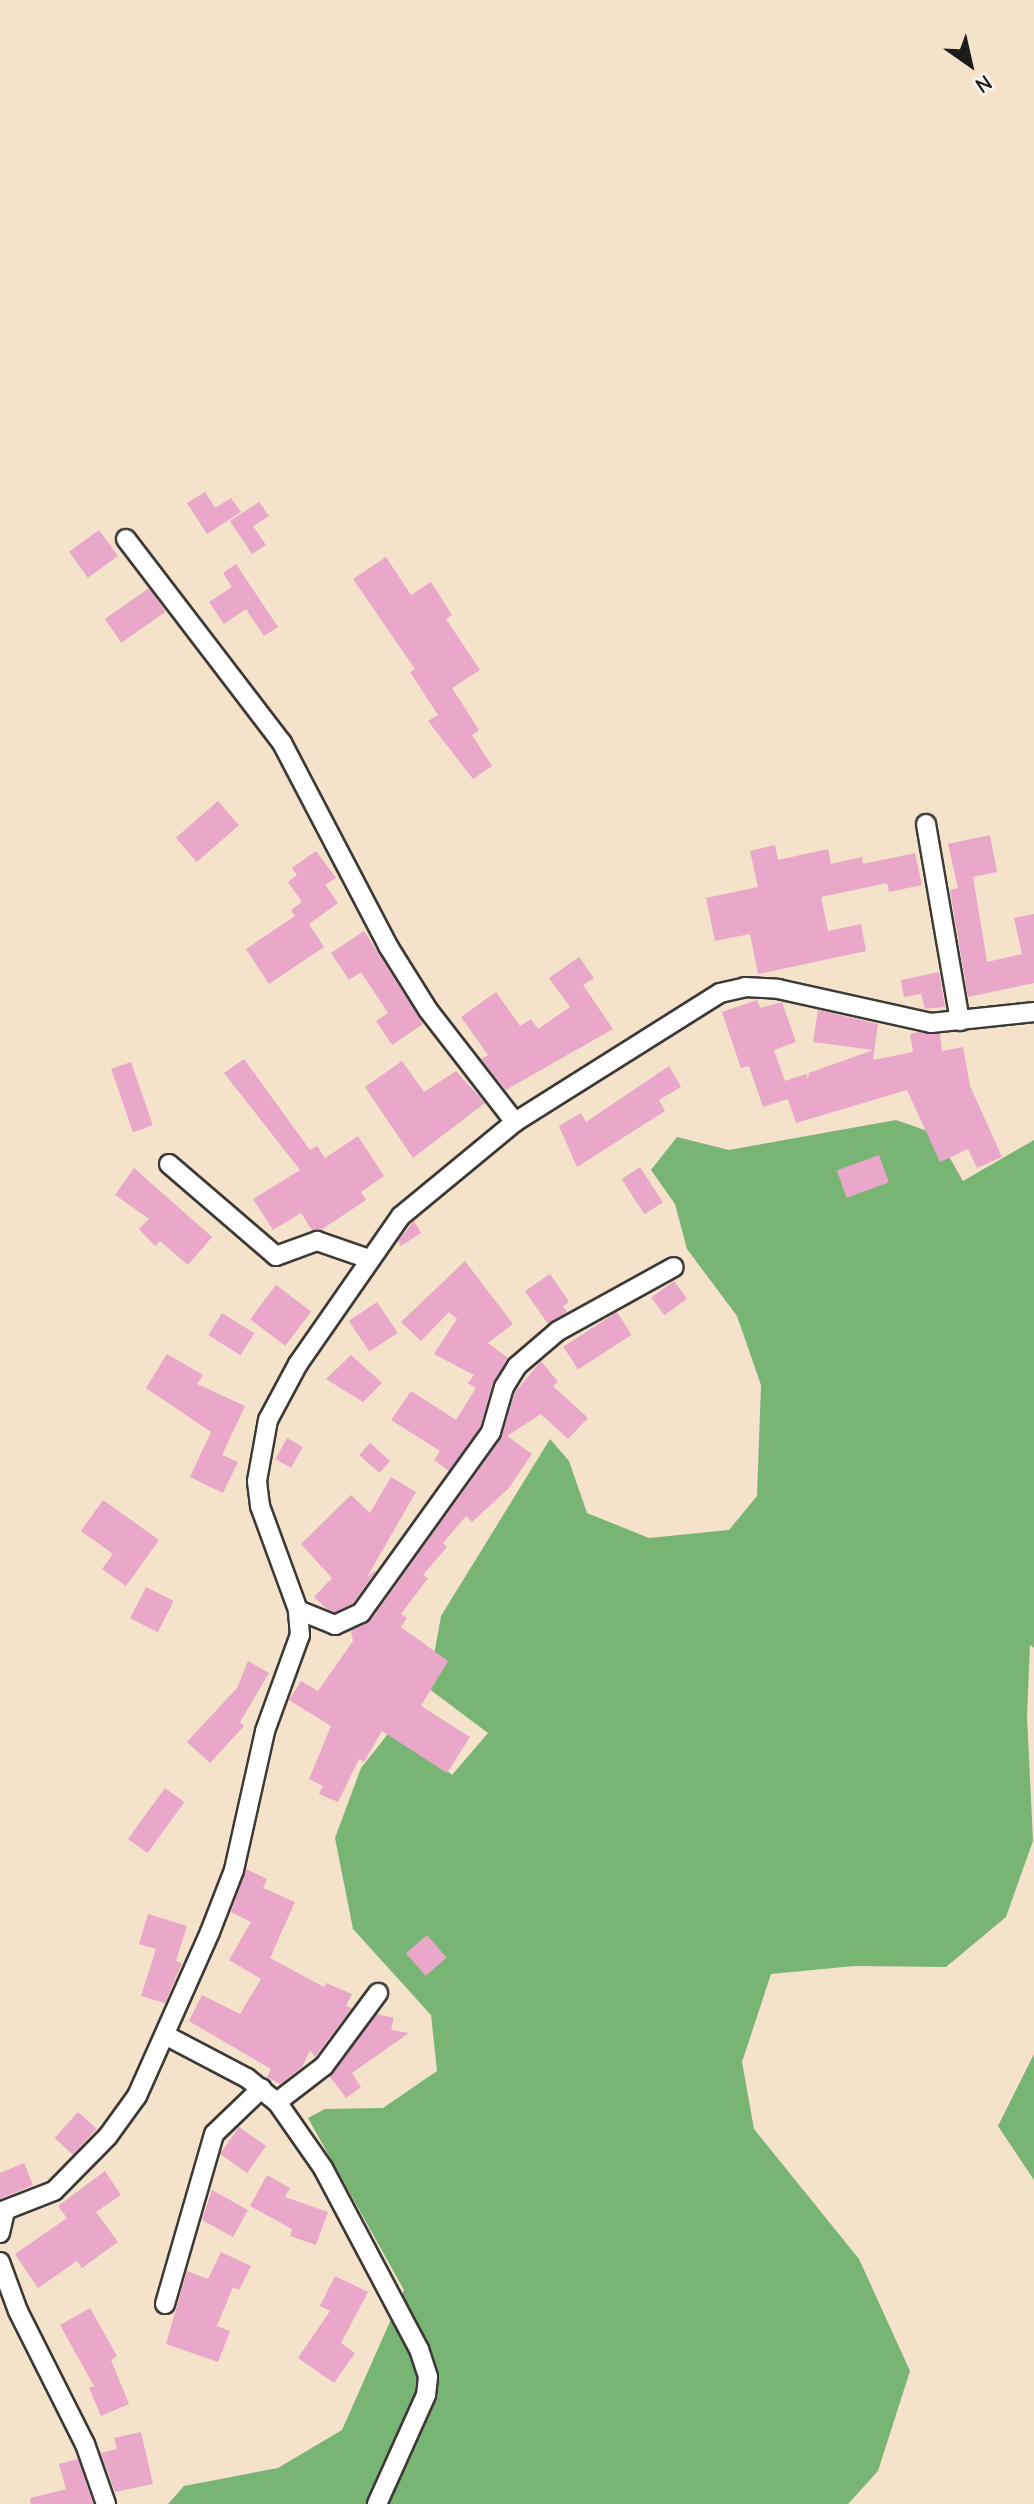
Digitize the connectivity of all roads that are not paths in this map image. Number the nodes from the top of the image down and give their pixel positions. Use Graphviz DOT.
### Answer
graph roads {
  1 [pos="126,539"];
  2 [pos="926,824"];
  3 [pos="1034,1012"];
  4 [pos="960,1021"];
  5 [pos="515,1122"];
  6 [pos="169,1164"];
  7 [pos="369,1259"];
  8 [pos="674,1267"];
  9 [pos="298,1610"];
  10 [pos="378,1993"];
  11 [pos="165,2035"];
  12 [pos="262,2088"];
  13 [pos="277,2102"];
  14 [pos="2,2211"];
  15 [pos="0,2233"];
  16 [pos="0,2262"];
  17 [pos="165,2304"];
  18 [pos="106,2504"];
  19 [pos="377,2504"];
  1 -- 5 [label="street"];
  2 -- 4 [label="street"];
  3 -- 4 [label="street"];
  4 -- 5 [label="street"];
  5 -- 7 [label="street"];
  6 -- 7 [label="street"];
  7 -- 9 [label="street"];
  8 -- 9 [label="street"];
  9 -- 11 [label="street"];
  10 -- 13 [label="street"];
  11 -- 12 [label="street"];
  11 -- 14 [label="street"];
  12 -- 13 [label="street"];
  12 -- 17 [label="street"];
  13 -- 19 [label="street"];
  14 -- 15 [label="street"];
  16 -- 18 [label="street"];
}
